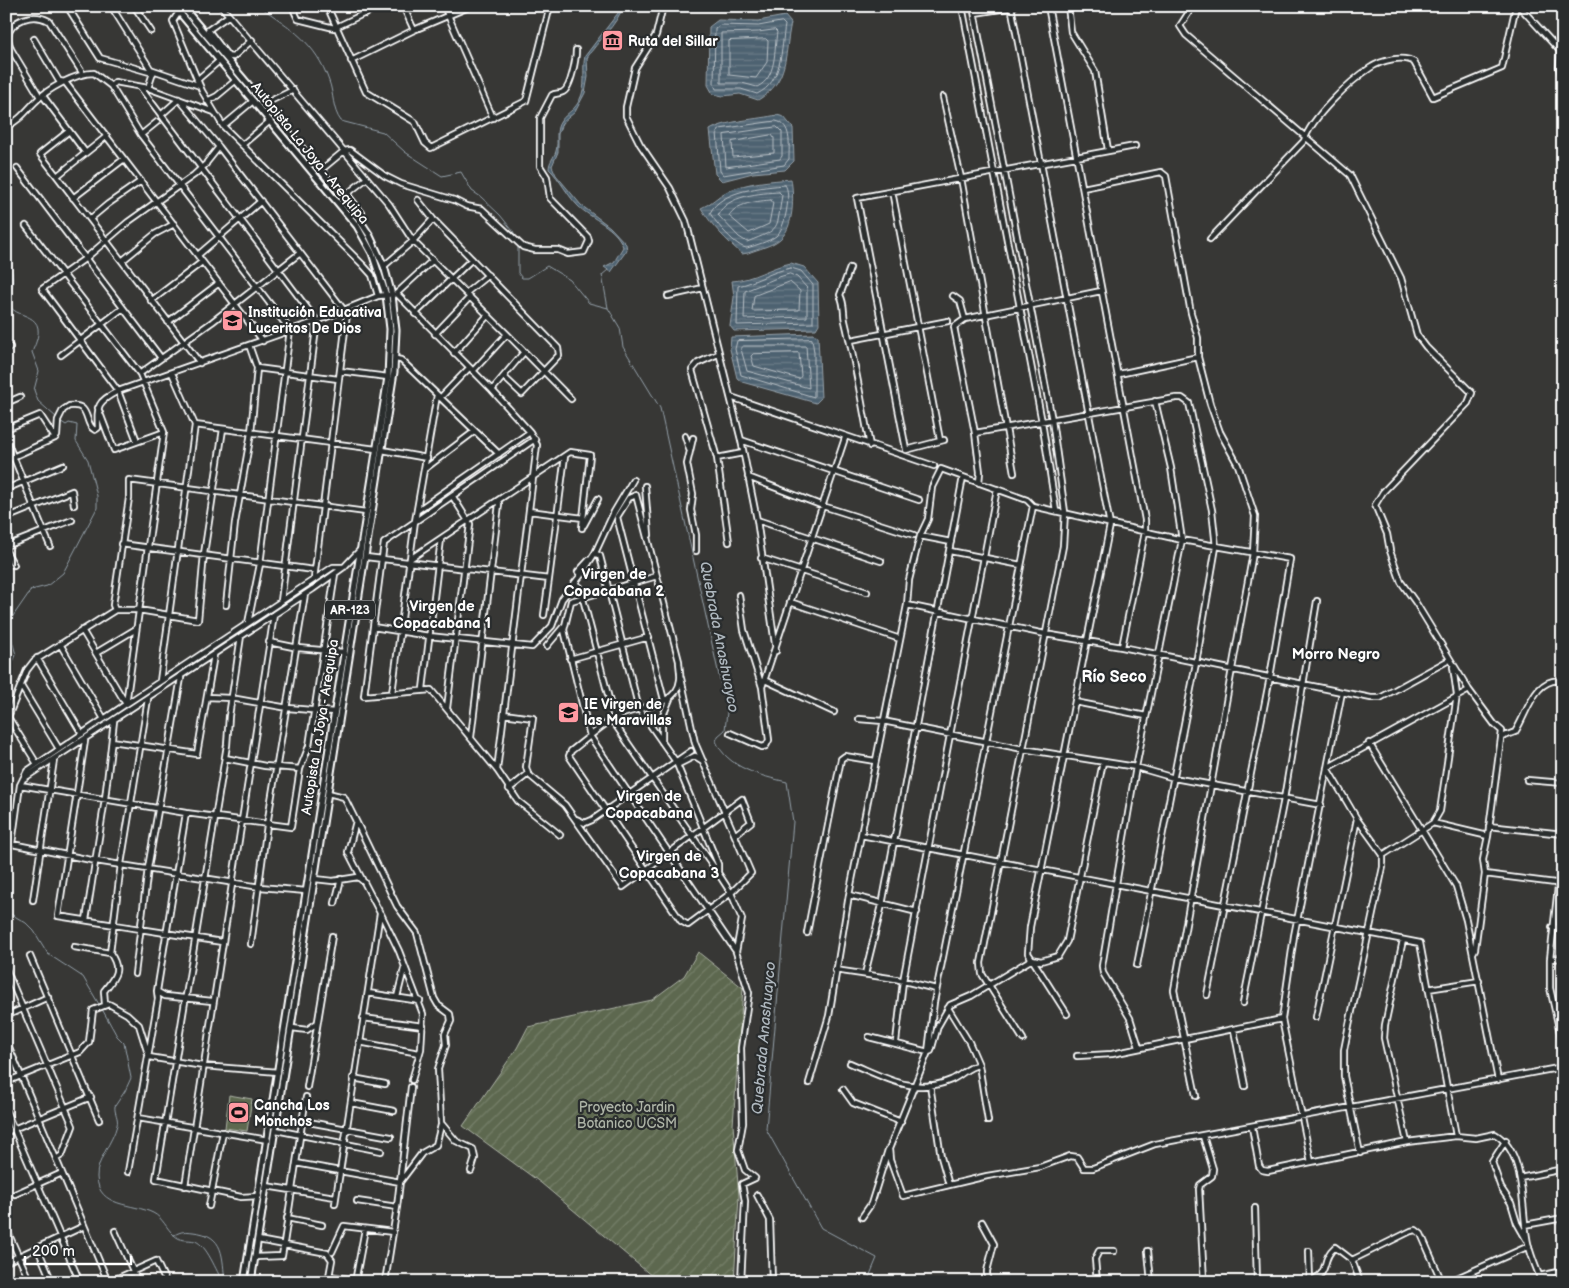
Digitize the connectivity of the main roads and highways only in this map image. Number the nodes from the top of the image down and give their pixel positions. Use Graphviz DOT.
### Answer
graph roads {
  1 [pos="174,6"];
  2 [pos="182,6"];
  3 [pos="223,58"];
  4 [pos="392,295"];
  5 [pos="379,449"];
  6 [pos="244,1282"];
  7 [pos="251,1282"];
  1 -- 3 [label="main road, Autopista La Joya - Arequipa / AR-123"];
  2 -- 3 [label="main road, Autopista La Joya - Arequipa / AR-123"];
  3 -- 4 [label="main road, Autopista La Joya - Arequipa / AR-123"];
  3 -- 4 [label="main road, Autopista La Joya - Arequipa / AR-123"];
  4 -- 5 [label="main road, Autopista La Joya - Arequipa / AR-123"];
  4 -- 5 [label="main road, Autopista La Joya - Arequipa / AR-123"];
  5 -- 6 [label="main road, Autopista La Joya - Arequipa / AR-123"];
  5 -- 7 [label="main road, Autopista La Joya - Arequipa / AR-123"];
}
